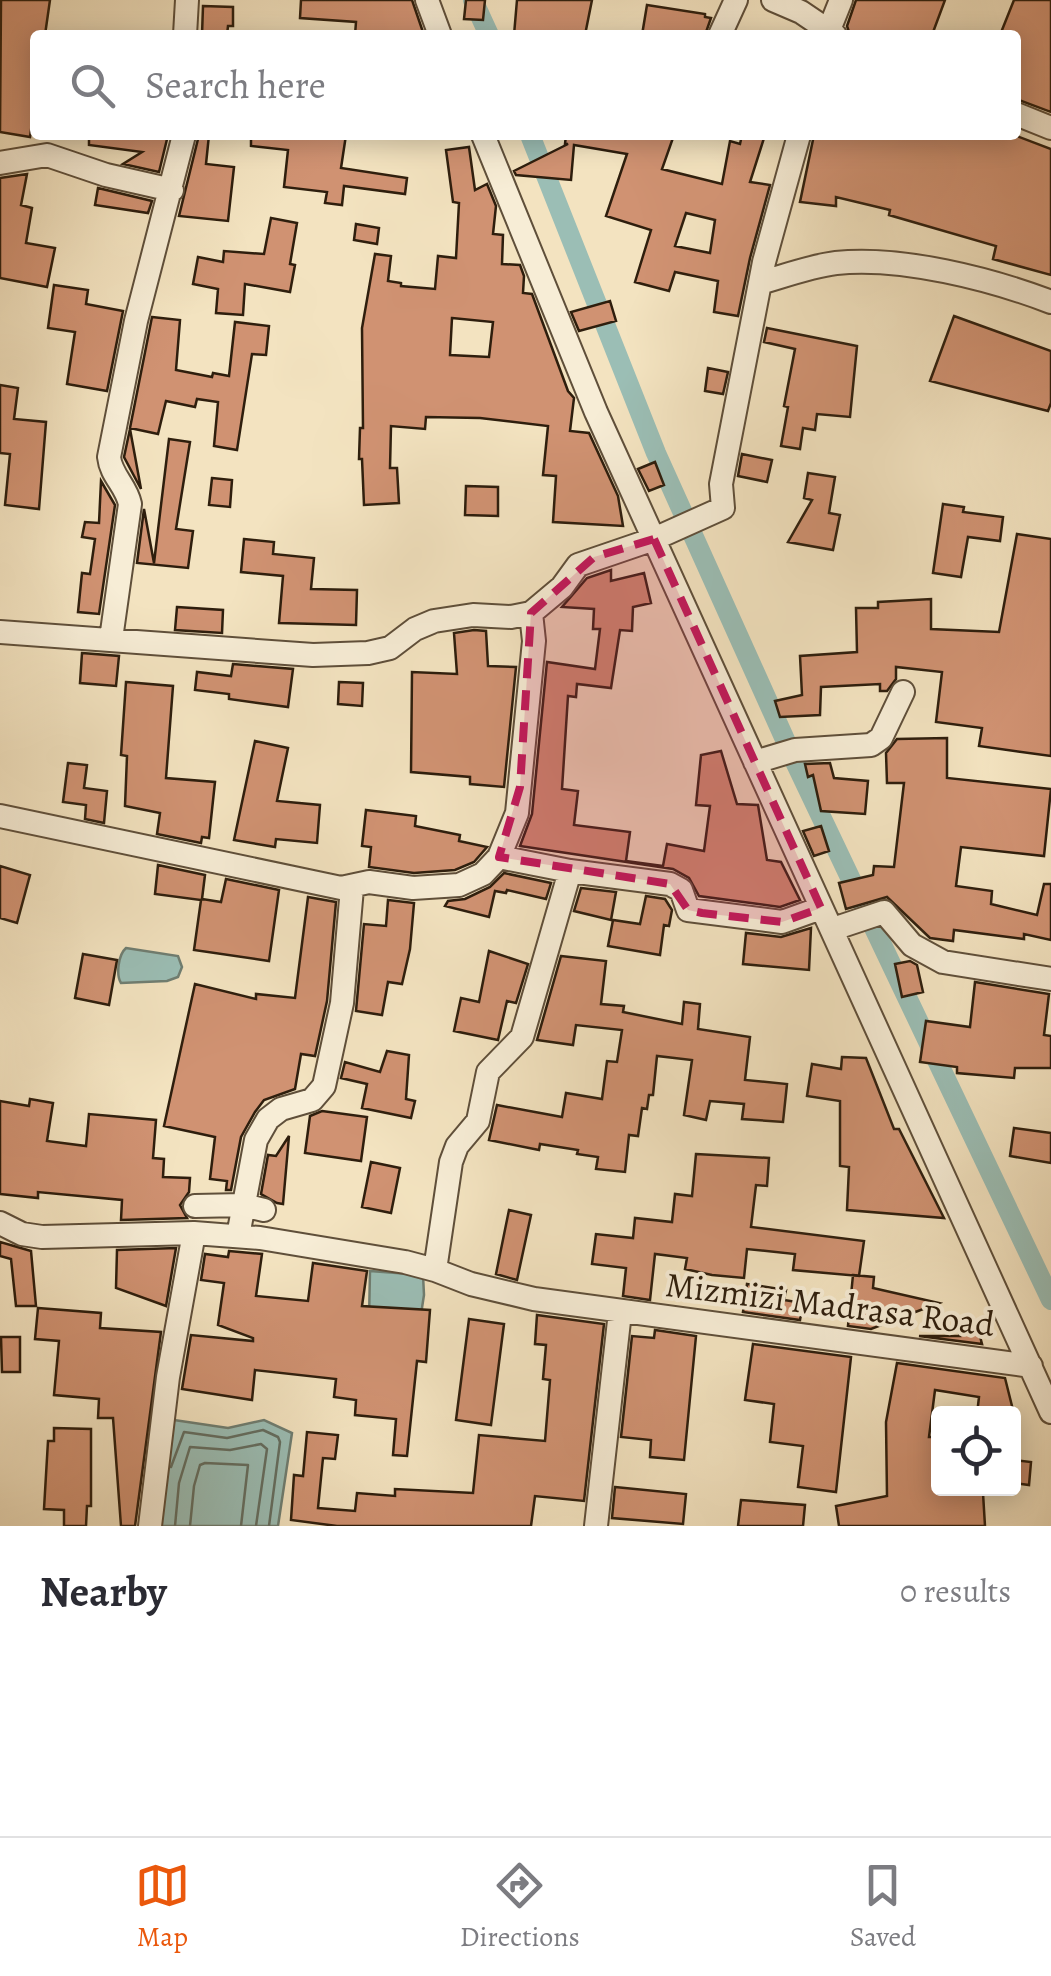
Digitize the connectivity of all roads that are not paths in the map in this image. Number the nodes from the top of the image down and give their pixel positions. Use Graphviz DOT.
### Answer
graph roads {
  1 [pos="187,0"];
  2 [pos="427,0"];
  3 [pos="736,0"];
  4 [pos="773,0"];
  5 [pos="840,0"];
  6 [pos="185,30"];
  7 [pos="438,30"];
  8 [pos="722,30"];
  9 [pos="825,30"];
  10 [pos="831,30"];
  11 [pos="1021,116"];
  12 [pos="1051,128"];
  13 [pos="183,140"];
  14 [pos="485,140"];
  15 [pos="797,140"];
  16 [pos="0,163"];
  17 [pos="172,190"];
  18 [pos="760,283"];
  19 [pos="1051,302"];
  20 [pos="662,535"];
  21 [pos="531,613"];
  22 [pos="0,632"];
  23 [pos="111,639"];
  24 [pos="903,692"];
  25 [pos="775,755"];
  26 [pos="0,816"];
  27 [pos="499,858"];
  28 [pos="570,871"];
  29 [pos="352,888"];
  30 [pos="820,908"];
  31 [pos="833,929"];
  32 [pos="1051,979"];
  33 [pos="194,1206"];
  34 [pos="254,1207"];
  35 [pos="0,1223"];
  36 [pos="194,1233"];
  37 [pos="238,1236"];
  38 [pos="435,1270"];
  39 [pos="620,1312"];
  40 [pos="1031,1366"];
  41 [pos="1051,1412"];
  42 [pos="150,1526"];
  43 [pos="596,1526"];
  1 -- 6 [label="street"];
  2 -- 7 [label="street"];
  3 -- 8 [label="street"];
  4 -- 9 [label="street"];
  5 -- 10 [label="street"];
  11 -- 12 [label="street"];
  13 -- 17 [label="street"];
  14 -- 20 [label="street"];
  15 -- 18 [label="street"];
  16 -- 17 [label="street"];
  17 -- 23 [label="street"];
  18 -- 19 [label="street"];
  18 -- 20 [label="street"];
  20 -- 21 [label="street"];
  20 -- 25 [label="street"];
  21 -- 23 [label="street"];
  21 -- 27 [label="street"];
  22 -- 23 [label="street"];
  24 -- 25 [label="street"];
  25 -- 30 [label="street"];
  26 -- 29 [label="street"];
  27 -- 28 [label="street"];
  27 -- 29 [label="street"];
  28 -- 30 [label="street"];
  28 -- 38 [label="street"];
  29 -- 34 [label="street"];
  30 -- 31 [label="street"];
  31 -- 32 [label="street"];
  31 -- 40 [label="street"];
  33 -- 34 [label="street"];
  34 -- 37 [label="street"];
  35 -- 36 [label="street, Mizmizi Madrasa Road"];
  36 -- 37 [label="street, Mizmizi Madrasa Road"];
  36 -- 42 [label="street"];
  37 -- 38 [label="street, Mizmizi Madrasa Road"];
  38 -- 39 [label="street, Mizmizi Madrasa Road"];
  39 -- 40 [label="street, Mizmizi Madrasa Road"];
  39 -- 43 [label="street"];
  40 -- 41 [label="street"];
}
